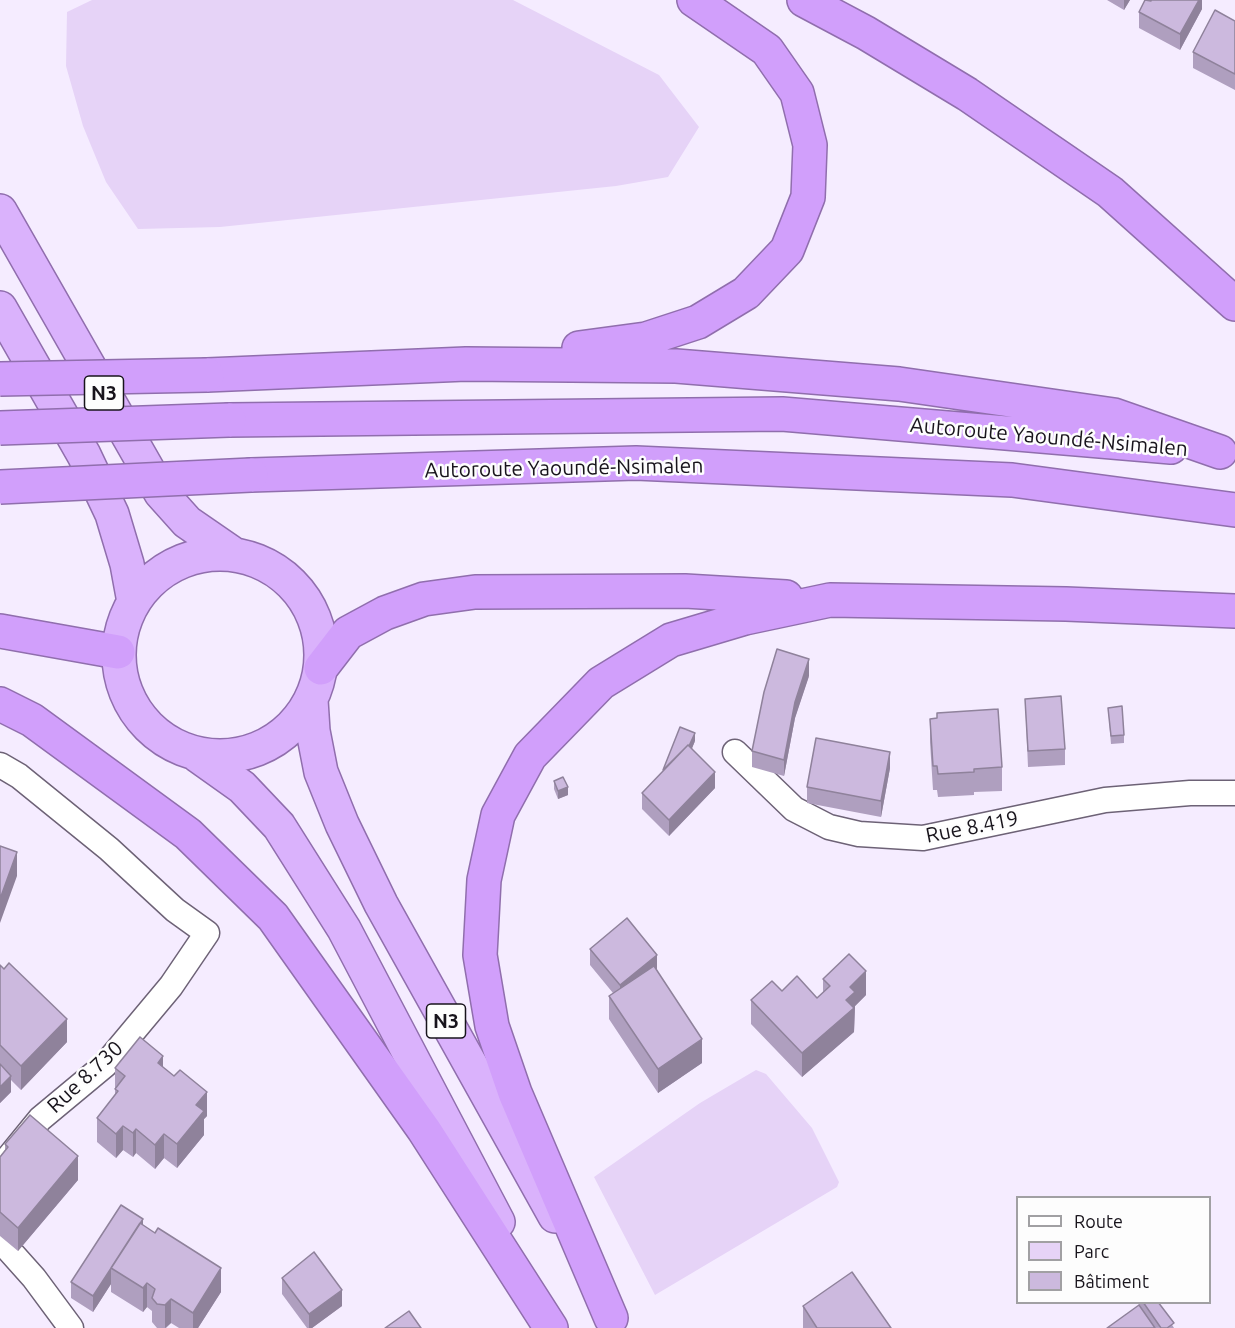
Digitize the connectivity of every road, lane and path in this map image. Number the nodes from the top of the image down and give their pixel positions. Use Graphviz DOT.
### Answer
graph roads {
  1 [pos="694,0"];
  2 [pos="804,0"];
  3 [pos="0,211"];
  4 [pos="1235,304"];
  5 [pos="0,308"];
  6 [pos="466,364"];
  7 [pos="0,380"];
  8 [pos="0,428"];
  9 [pos="1227,452"];
  10 [pos="0,487"];
  11 [pos="1235,510"];
  12 [pos="232,553"];
  13 [pos="830,600"];
  14 [pos="134,602"];
  15 [pos="1235,611"];
  16 [pos="0,631"];
  17 [pos="118,652"];
  18 [pos="321,668"];
  19 [pos="311,700"];
  20 [pos="0,704"];
  21 [pos="735,752"];
  22 [pos="197,755"];
  23 [pos="0,765"];
  24 [pos="1235,793"];
  25 [pos="0,1168"];
  26 [pos="0,1240"];
  27 [pos="614,1323"];
  28 [pos="71,1328"];
  29 [pos="553,1328"];
  1 -- 6 [label="highway"];
  2 -- 4 [label="highway"];
  3 -- 12 [label="highway, N3"];
  5 -- 14 [label="highway, N3"];
  6 -- 7 [label="highway, bridge"];
  6 -- 9 [label="highway"];
  8 -- 9 [label="highway, Autoroute Yaoundé-Nsimalen, bridge"];
  10 -- 11 [label="highway, Autoroute Yaoundé-Nsimalen, bridge"];
  12 -- 14 [label="highway, N3"];
  12 -- 18 [label="highway, N3"];
  13 -- 15 [label="highway"];
  13 -- 18 [label="highway"];
  13 -- 27 [label="highway"];
  14 -- 17 [label="highway, N3"];
  16 -- 17 [label="highway"];
  17 -- 22 [label="highway, N3"];
  18 -- 19 [label="highway, N3"];
  19 -- 22 [label="highway, N3"];
  19 -- 27 [label="highway, N3"];
  20 -- 29 [label="highway"];
  21 -- 24 [label="street, Rue 8.419"];
  22 -- 29 [label="highway, N3"];
  23 -- 25 [label="street, Rue 8.730"];
  26 -- 28 [label="street"];
}
